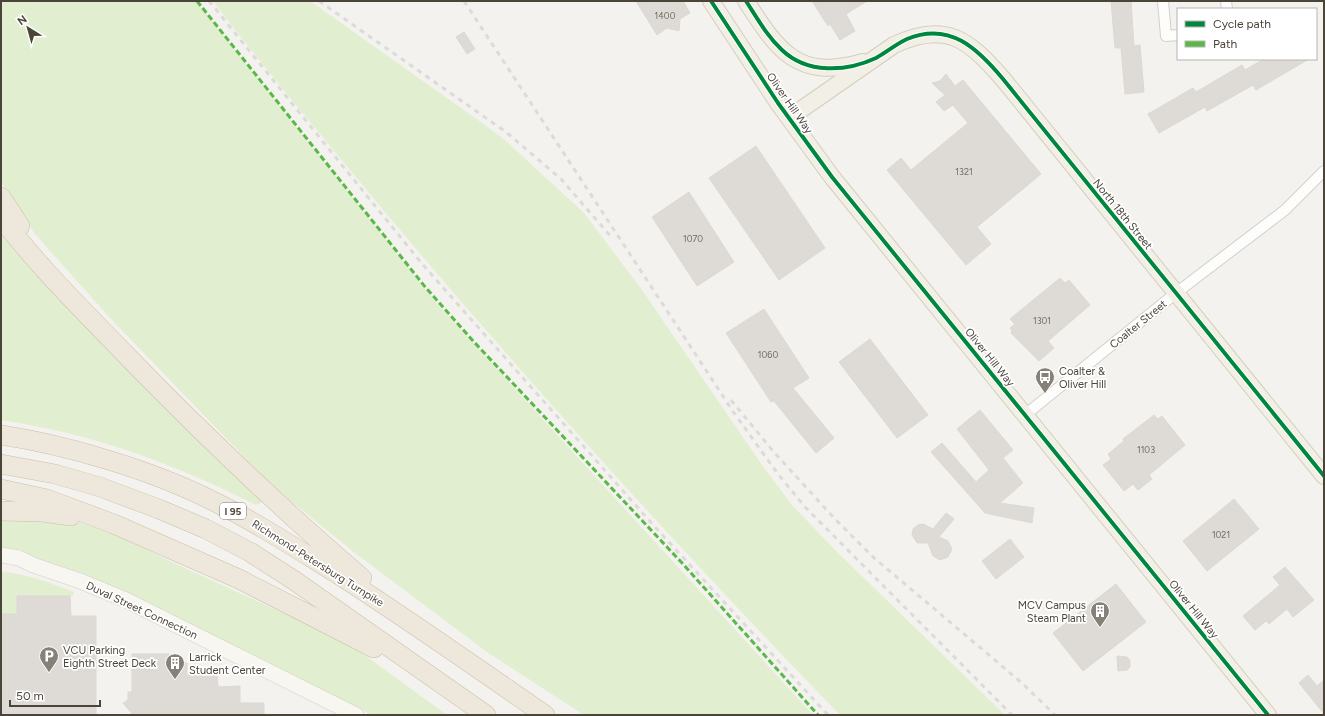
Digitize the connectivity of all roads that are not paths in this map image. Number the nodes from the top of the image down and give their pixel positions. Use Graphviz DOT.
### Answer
graph roads {
  1 [pos="712,1"];
  2 [pos="746,1"];
  3 [pos="1163,1"];
  4 [pos="1177,35"];
  5 [pos="876,58"];
  6 [pos="789,118"];
  7 [pos="1324,171"];
  8 [pos="1,197"];
  9 [pos="1,217"];
  10 [pos="1176,293"];
  11 [pos="66,294"];
  12 [pos="1025,415"];
  13 [pos="1,435"];
  14 [pos="1,464"];
  15 [pos="1324,476"];
  16 [pos="1,489"];
  17 [pos="1,511"];
  18 [pos="114,524"];
  19 [pos="1,555"];
  20 [pos="1,563"];
  21 [pos="33,565"];
  22 [pos="441,642"];
  23 [pos="429,675"];
  24 [pos="336,710"];
  25 [pos="356,715"];
  26 [pos="486,715"];
  27 [pos="545,715"];
  28 [pos="1268,715"];
  1 -- 6 [label="main road, Oliver Hill Way"];
  2 -- 5 [label="main road"];
  3 -- 4 [label="street"];
  5 -- 6 [label="main road"];
  5 -- 10 [label="main road, North 18th Street"];
  6 -- 12 [label="main road, Oliver Hill Way"];
  7 -- 10 [label="street, Coalter Street"];
  8 -- 11 [label="highway"];
  9 -- 11 [label="highway"];
  10 -- 12 [label="street, Coalter Street"];
  10 -- 15 [label="main road, North 18th Street"];
  11 -- 22 [label="highway"];
  12 -- 28 [label="main road, Oliver Hill Way"];
  13 -- 22 [label="highway, Richmond-Petersburg Turnpike / I 95"];
  14 -- 23 [label="highway, I 95"];
  16 -- 18 [label="highway"];
  17 -- 18 [label="highway"];
  18 -- 23 [label="highway"];
  19 -- 21 [label="street, Duval Street Connection"];
  20 -- 21 [label="street, Duval Street Connection"];
  21 -- 24 [label="street, Duval Street Connection"];
  22 -- 27 [label="highway, Richmond-Petersburg Turnpike / I 95"];
  23 -- 26 [label="highway, I 95"];
  24 -- 25 [label="street, Duval Street Connection"];
}
